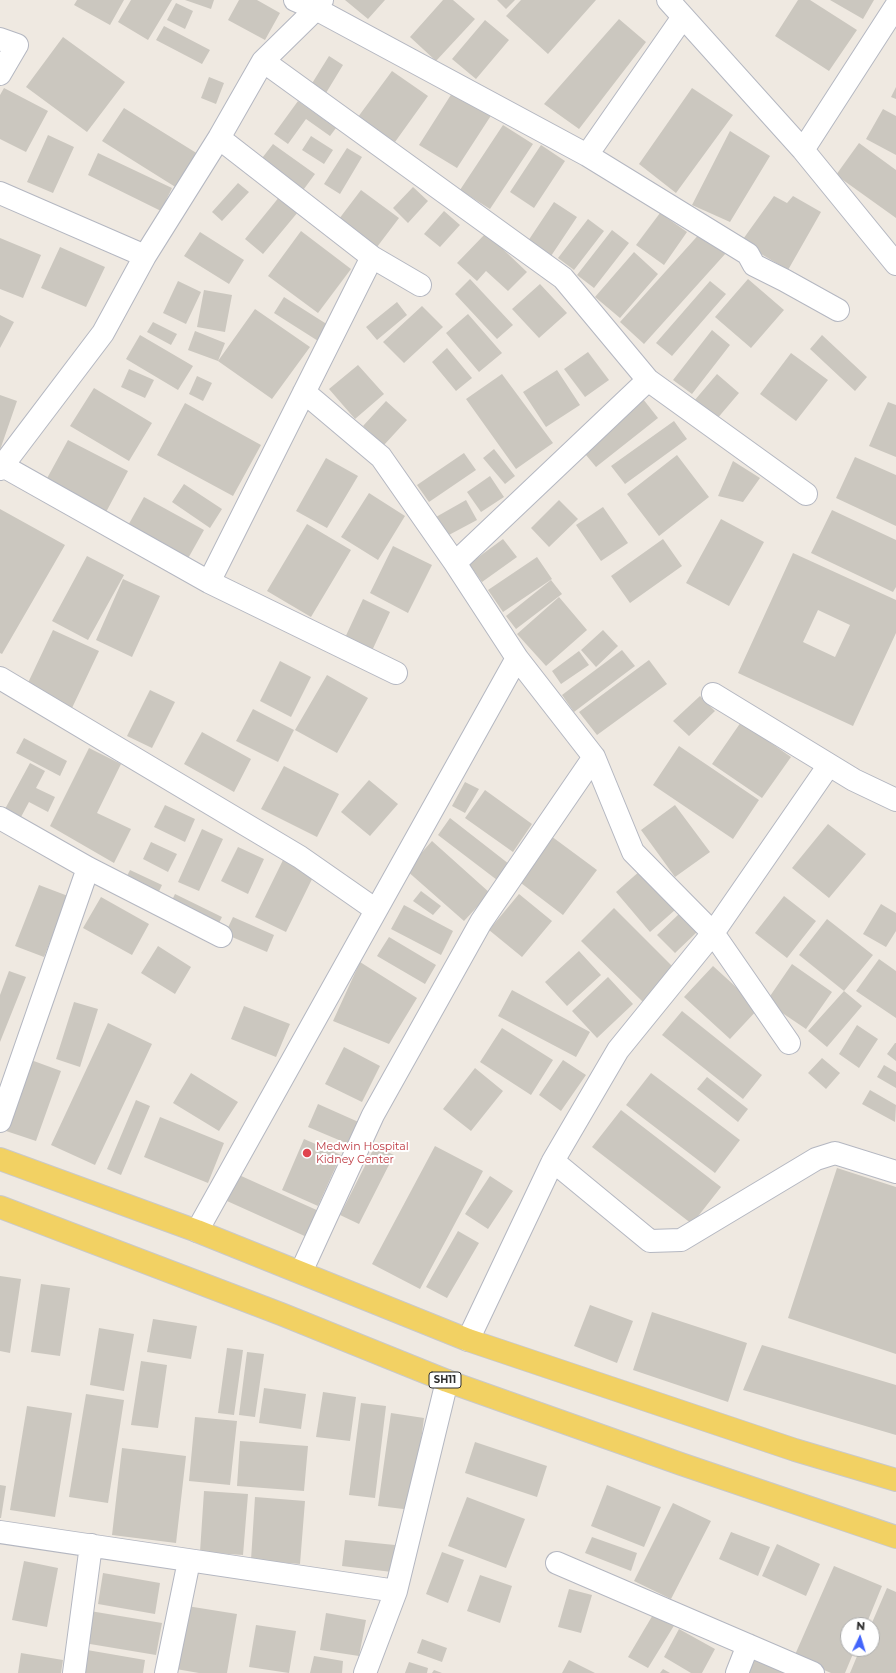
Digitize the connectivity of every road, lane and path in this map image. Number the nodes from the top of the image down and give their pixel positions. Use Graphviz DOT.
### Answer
graph roads {
  1 [pos="295,0"];
  2 [pos="668,0"];
  3 [pos="319,4"];
  4 [pos="896,6"];
  5 [pos="684,17"];
  6 [pos="0,39"];
  7 [pos="263,61"];
  8 [pos="0,74"];
  9 [pos="219,138"];
  10 [pos="803,150"];
  11 [pos="587,155"];
  12 [pos="0,193"];
  13 [pos="145,256"];
  14 [pos="372,257"];
  15 [pos="896,264"];
  16 [pos="420,285"];
  17 [pos="838,310"];
  18 [pos="648,380"];
  19 [pos="304,392"];
  20 [pos="2,468"];
  21 [pos="806,494"];
  22 [pos="455,563"];
  23 [pos="209,582"];
  24 [pos="517,658"];
  25 [pos="396,673"];
  26 [pos="0,678"];
  27 [pos="713,694"];
  28 [pos="594,757"];
  29 [pos="829,765"];
  30 [pos="896,800"];
  31 [pos="0,818"];
  32 [pos="88,868"];
  33 [pos="376,910"];
  34 [pos="713,933"];
  35 [pos="221,936"];
  36 [pos="789,1043"];
  37 [pos="0,1121"];
  38 [pos="0,1159"];
  39 [pos="554,1161"];
  40 [pos="896,1172"];
  41 [pos="0,1207"];
  42 [pos="197,1231"];
  43 [pos="301,1272"];
  44 [pos="468,1340"];
  45 [pos="447,1381"];
  46 [pos="896,1480"];
  47 [pos="0,1532"];
  48 [pos="896,1537"];
  49 [pos="91,1545"];
  50 [pos="189,1561"];
  51 [pos="557,1563"];
  52 [pos="396,1591"];
  53 [pos="748,1645"];
  54 [pos="74,1673"];
  55 [pos="166,1673"];
  56 [pos="365,1673"];
  57 [pos="737,1673"];
  58 [pos="814,1673"];
  1 -- 3 [label="street"];
  2 -- 5 [label="street"];
  3 -- 7 [label="street"];
  3 -- 11 [label="street"];
  4 -- 10 [label="street"];
  5 -- 10 [label="street"];
  5 -- 11 [label="street"];
  6 -- 8 [label="street"];
  7 -- 9 [label="street"];
  7 -- 18 [label="street"];
  9 -- 13 [label="street"];
  9 -- 14 [label="street"];
  10 -- 15 [label="street"];
  11 -- 17 [label="street"];
  12 -- 13 [label="street"];
  13 -- 20 [label="street"];
  14 -- 16 [label="street"];
  14 -- 19 [label="street"];
  18 -- 21 [label="street"];
  18 -- 22 [label="street"];
  19 -- 22 [label="street"];
  19 -- 23 [label="street"];
  20 -- 23 [label="street"];
  22 -- 24 [label="street"];
  23 -- 25 [label="street"];
  24 -- 28 [label="street"];
  24 -- 33 [label="street"];
  26 -- 33 [label="street"];
  27 -- 29 [label="street"];
  28 -- 34 [label="street"];
  28 -- 43 [label="street"];
  29 -- 30 [label="street"];
  29 -- 34 [label="street"];
  31 -- 32 [label="street"];
  32 -- 35 [label="street"];
  32 -- 37 [label="street"];
  33 -- 42 [label="street"];
  34 -- 36 [label="street"];
  34 -- 39 [label="street"];
  38 -- 42 [label="main road"];
  39 -- 40 [label="street"];
  39 -- 44 [label="street"];
  41 -- 45 [label="main road, SH11"];
  42 -- 43 [label="main road"];
  43 -- 44 [label="main road"];
  44 -- 46 [label="main road"];
  45 -- 48 [label="main road, SH11"];
  45 -- 52 [label="street"];
  47 -- 49 [label="street"];
  49 -- 50 [label="street"];
  49 -- 54 [label="street"];
  50 -- 52 [label="street"];
  50 -- 55 [label="street"];
  51 -- 53 [label="street"];
  52 -- 56 [label="street"];
  53 -- 57 [label="street"];
  53 -- 58 [label="street"];
}
